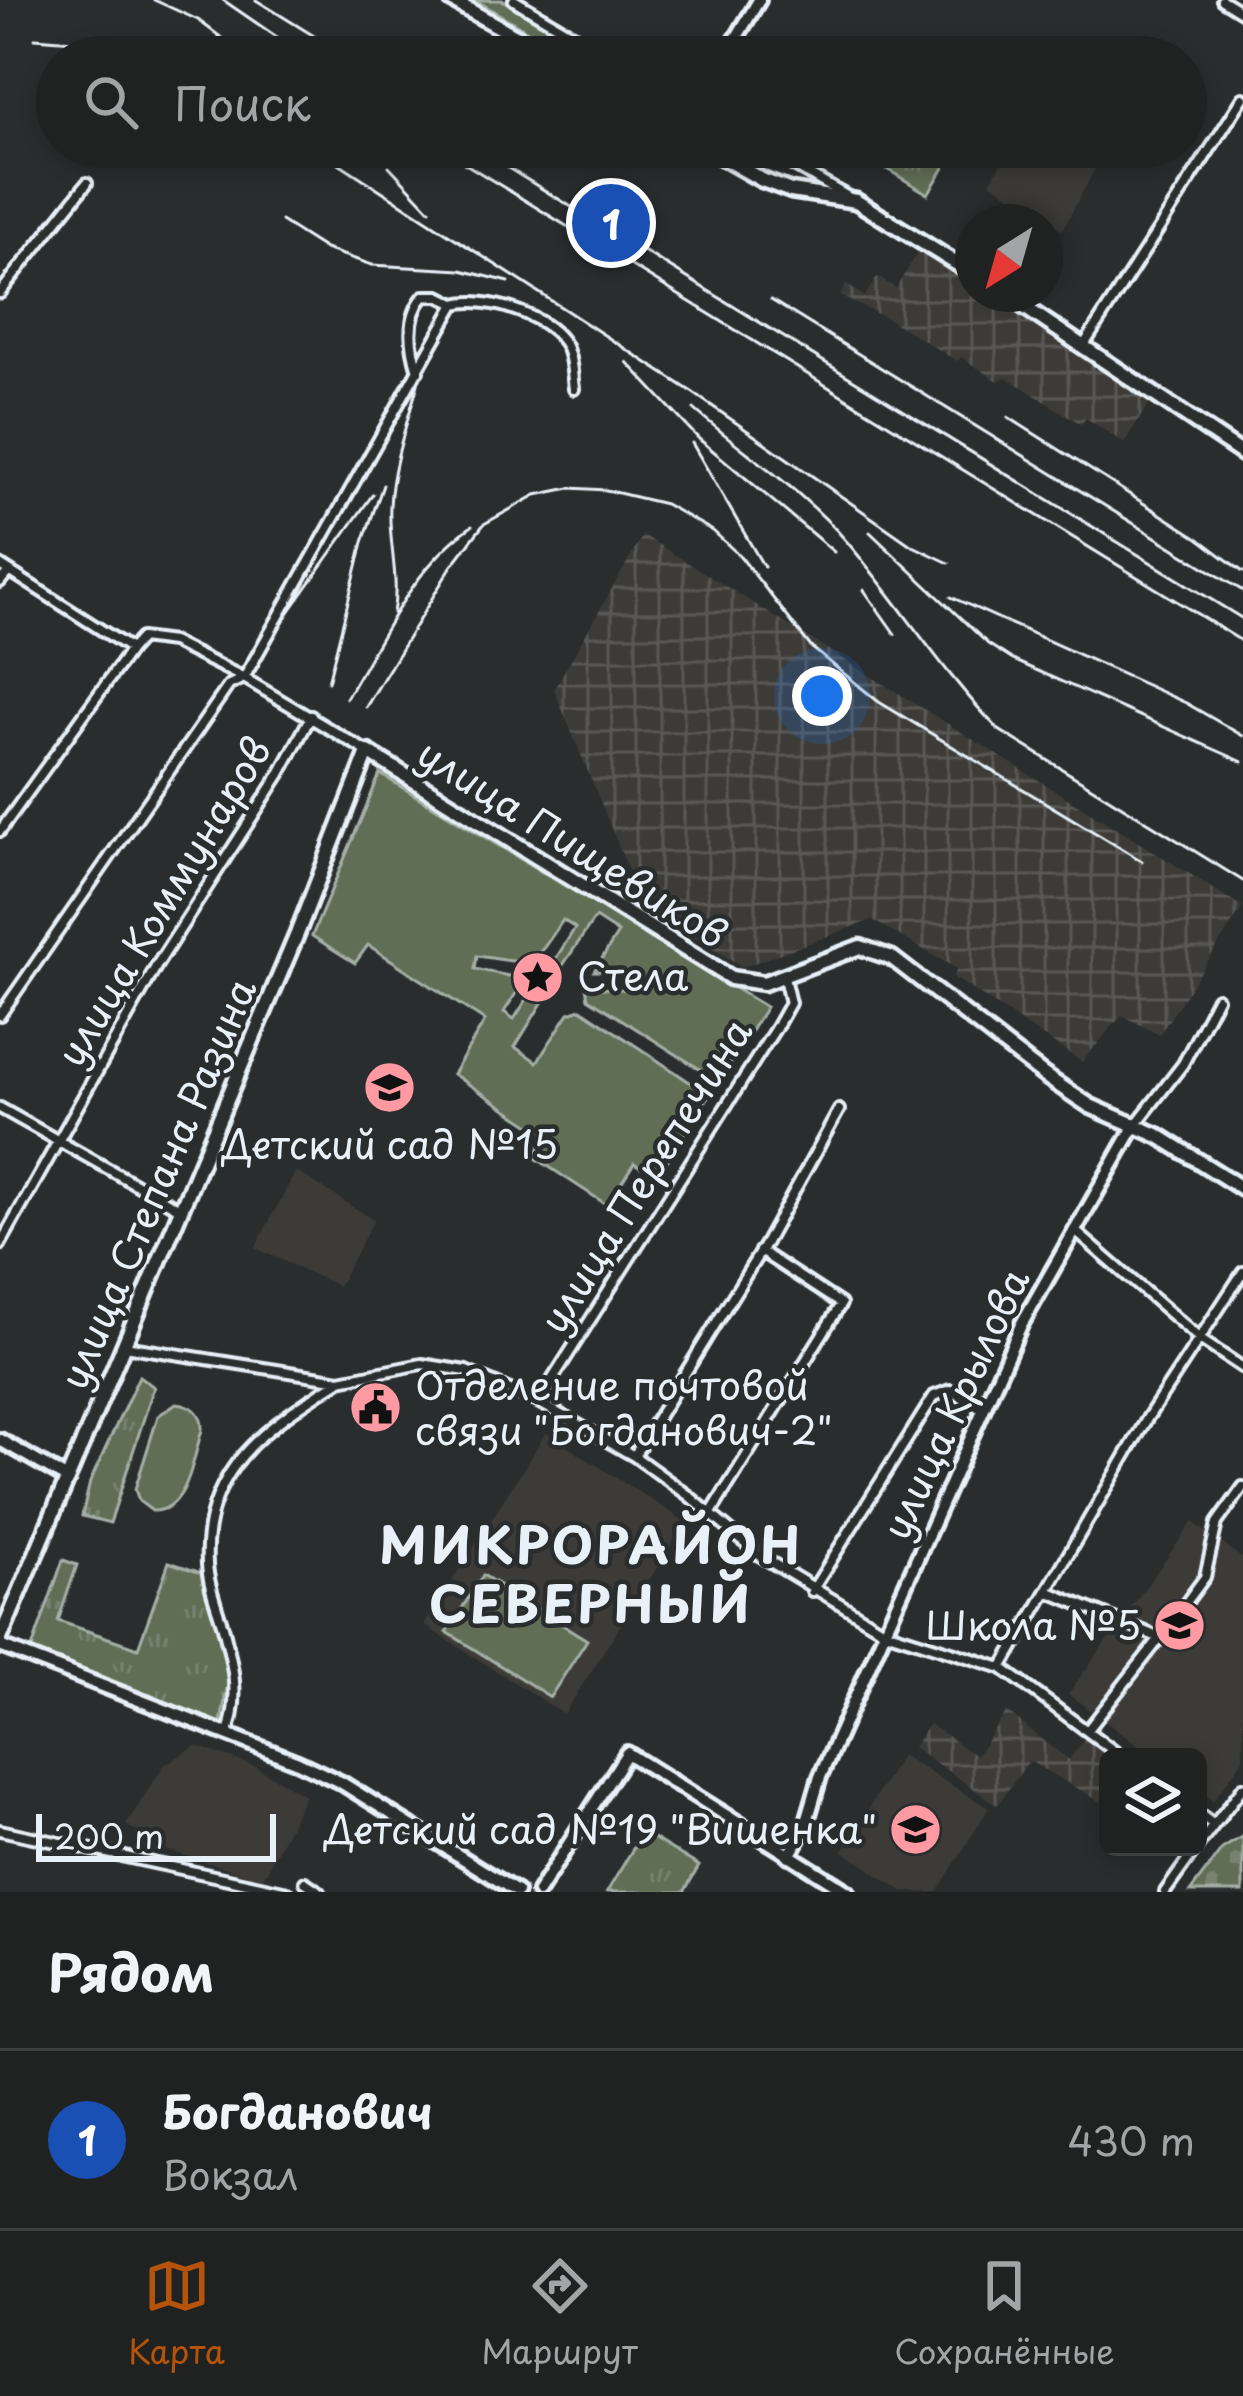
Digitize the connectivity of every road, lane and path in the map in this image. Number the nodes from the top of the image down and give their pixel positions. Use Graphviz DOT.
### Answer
graph roads {
  1 [pos="451,0"];
  2 [pos="514,0"];
  3 [pos="759,0"];
  4 [pos="1222,0"];
  5 [pos="1243,13"];
  6 [pos="515,36"];
  7 [pos="575,36"];
  8 [pos="738,36"];
  9 [pos="1243,98"];
  10 [pos="1207,154"];
  11 [pos="741,168"];
  12 [pos="798,168"];
  13 [pos="1198,168"];
  14 [pos="87,183"];
  15 [pos="856,201"];
  16 [pos="955,263"];
  17 [pos="0,293"];
  18 [pos="455,304"];
  19 [pos="1033,312"];
  20 [pos="1084,345"];
  21 [pos="418,372"];
  22 [pos="574,389"];
  23 [pos="1243,454"];
  24 [pos="4,568"];
  25 [pos="0,582"];
  26 [pos="131,649"];
  27 [pos="244,678"];
  28 [pos="310,716"];
  29 [pos="368,752"];
  30 [pos="0,831"];
  31 [pos="784,978"];
  32 [pos="1217,998"];
  33 [pos="0,1015"];
  34 [pos="0,1108"];
  35 [pos="839,1110"];
  36 [pos="1134,1127"];
  37 [pos="55,1142"];
  38 [pos="1243,1189"];
  39 [pos="178,1208"];
  40 [pos="1072,1229"];
  41 [pos="0,1245"];
  42 [pos="760,1251"];
  43 [pos="1243,1272"];
  44 [pos="1201,1340"];
  45 [pos="122,1345"];
  46 [pos="1243,1368"];
  47 [pos="340,1380"];
  48 [pos="538,1402"];
  49 [pos="984,1410"];
  50 [pos="0,1440"];
  51 [pos="634,1456"];
  52 [pos="65,1478"];
  53 [pos="1243,1487"];
  54 [pos="711,1513"];
  55 [pos="812,1591"];
  56 [pos="1047,1591"];
  57 [pos="885,1631"];
  58 [pos="1160,1638"];
  59 [pos="0,1642"];
  60 [pos="1002,1668"];
  61 [pos="1087,1731"];
  62 [pos="227,1737"];
  63 [pos="1110,1748"];
  64 [pos="1243,1787"];
  65 [pos="1207,1820"];
  66 [pos="1214,1825"];
  67 [pos="0,1830"];
  68 [pos="1207,1835"];
  69 [pos="789,1856"];
  70 [pos="1191,1856"];
  71 [pos="305,1882"];
  72 [pos="288,1892"];
  73 [pos="320,1892"];
  74 [pos="518,1892"];
  75 [pos="538,1892"];
  76 [pos="848,1892"];
  77 [pos="1165,1892"];
  1 -- 6 [label="main road"];
  2 -- 7 [label="street"];
  3 -- 8 [label="street"];
  4 -- 5 [label="street"];
  9 -- 10 [label="street"];
  11 -- 15 [label="main road"];
  12 -- 15 [label="street"];
  13 -- 20 [label="street"];
  14 -- 17 [label="street"];
  15 -- 16 [label="main road"];
  18 -- 21 [label="street"];
  18 -- 21 [label="street"];
  18 -- 22 [label="street"];
  19 -- 20 [label="main road"];
  20 -- 23 [label="main road"];
  21 -- 27 [label="street"];
  24 -- 25 [label="street"];
  24 -- 26 [label="street"];
  26 -- 27 [label="street, улица Пищевиков"];
  26 -- 30 [label="street"];
  27 -- 28 [label="street, улица Пищевиков"];
  27 -- 33 [label="street"];
  28 -- 29 [label="street, улица Пищевиков"];
  28 -- 37 [label="street, улица Коммунаров"];
  29 -- 31 [label="main road, улица Пищевиков"];
  29 -- 39 [label="main road, улица Степана Разина"];
  31 -- 36 [label="main road, улица Пищевиков"];
  31 -- 48 [label="street, улица Перепечина"];
  32 -- 36 [label="street, улица Крылова"];
  34 -- 37 [label="street"];
  35 -- 42 [label="street"];
  36 -- 38 [label="main road, улица Пищевиков"];
  36 -- 40 [label="street, улица Крылова"];
  37 -- 39 [label="street"];
  37 -- 41 [label="street, улица Коммунаров"];
  39 -- 45 [label="main road, улица Степана Разина"];
  40 -- 44 [label="street"];
  40 -- 49 [label="street, улица Крылова"];
  42 -- 51 [label="street"];
  42 -- 54 [label="street"];
  43 -- 44 [label="street"];
  44 -- 46 [label="street"];
  44 -- 56 [label="street"];
  45 -- 47 [label="street"];
  45 -- 52 [label="main road, улица Степана Разина"];
  47 -- 48 [label="street"];
  47 -- 62 [label="street"];
  48 -- 51 [label="street"];
  49 -- 55 [label="street"];
  49 -- 57 [label="street, улица Крылова"];
  50 -- 52 [label="street"];
  51 -- 54 [label="street"];
  52 -- 59 [label="main road, улица Степана Разина"];
  53 -- 58 [label="street"];
  54 -- 55 [label="street"];
  55 -- 57 [label="street"];
  56 -- 58 [label="street"];
  56 -- 60 [label="street"];
  57 -- 60 [label="street"];
  57 -- 69 [label="street, улица Крылова"];
  58 -- 61 [label="street"];
  59 -- 62 [label="street"];
  60 -- 61 [label="street"];
  61 -- 63 [label="street"];
  62 -- 74 [label="street"];
  64 -- 66 [label="street"];
  65 -- 66 [label="street"];
  66 -- 68 [label="street"];
  67 -- 72 [label="street"];
  69 -- 75 [label="street"];
  69 -- 76 [label="street"];
  70 -- 77 [label="street"];
  71 -- 73 [label="street"];
}
